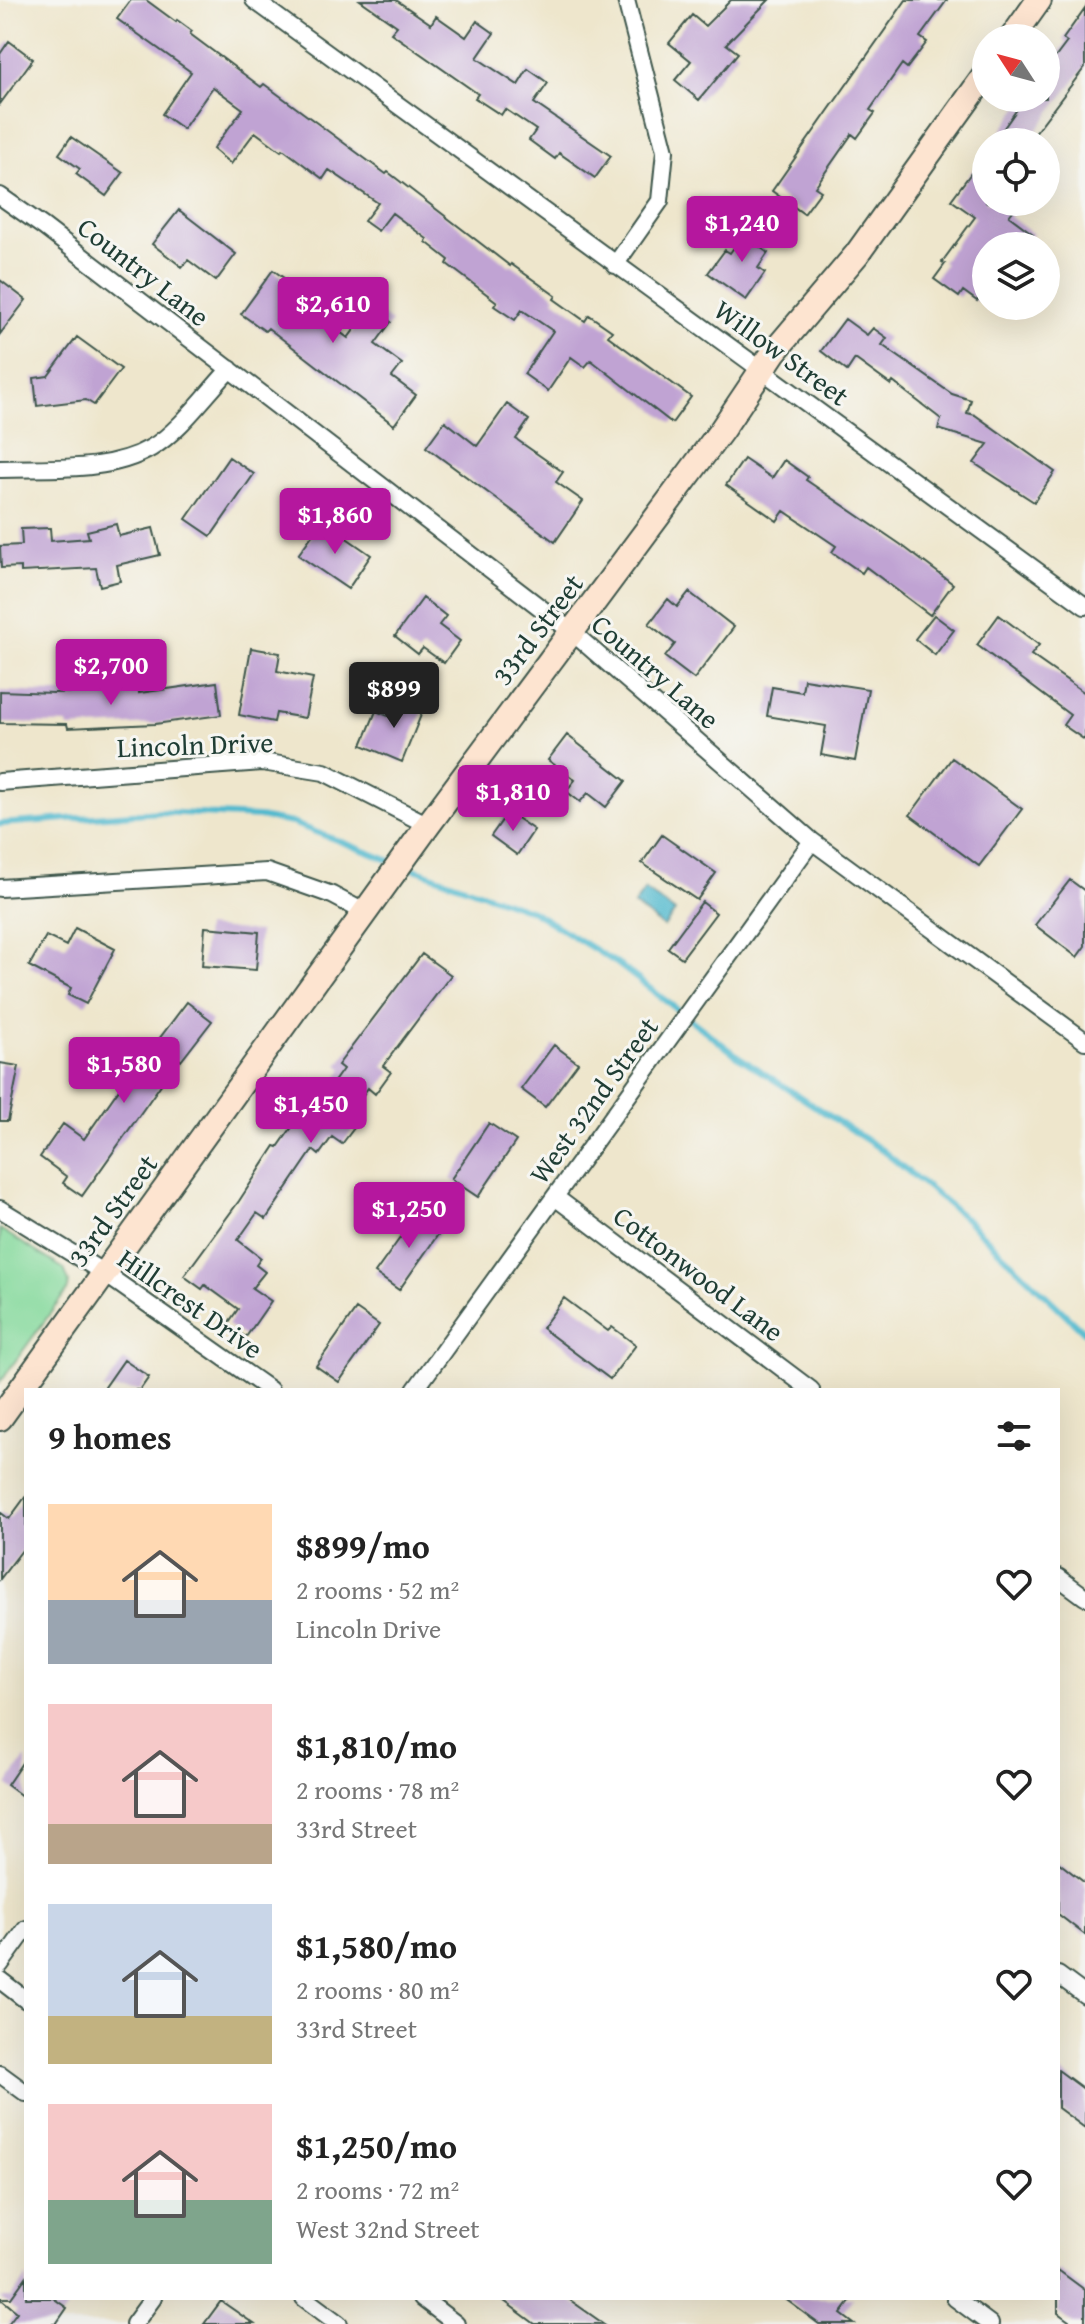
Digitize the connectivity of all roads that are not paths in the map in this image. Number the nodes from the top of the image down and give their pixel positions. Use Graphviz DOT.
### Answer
graph roads {
  1 [pos="254,0"];
  2 [pos="626,0"];
  3 [pos="1039,0"];
  4 [pos="1022,24"];
  5 [pos="972,94"];
  6 [pos="0,196"];
  7 [pos="615,265"];
  8 [pos="230,369"];
  9 [pos="762,370"];
  10 [pos="0,469"];
  11 [pos="1085,606"];
  12 [pos="572,632"];
  13 [pos="0,782"];
  14 [pos="422,834"];
  15 [pos="812,841"];
  16 [pos="0,888"];
  17 [pos="366,913"];
  18 [pos="1085,1041"];
  19 [pos="555,1197"];
  20 [pos="0,1209"];
  21 [pos="104,1273"];
  22 [pos="267,1388"];
  23 [pos="416,1388"];
  24 [pos="808,1388"];
  25 [pos="0,1418"];
  26 [pos="1060,1578"];
  27 [pos="1085,1597"];
  28 [pos="24,1932"];
  29 [pos="0,1965"];
  30 [pos="1060,1976"];
  31 [pos="0,1980"];
  32 [pos="1085,1995"];
  33 [pos="24,1998"];
  34 [pos="0,2074"];
  35 [pos="24,2092"];
  36 [pos="152,2300"];
  37 [pos="307,2300"];
  38 [pos="425,2300"];
  39 [pos="958,2300"];
  40 [pos="134,2324"];
  41 [pos="339,2324"];
  42 [pos="456,2324"];
  43 [pos="990,2324"];
  1 -- 7 [label="street, Willow Street"];
  2 -- 7 [label="street"];
  3 -- 4 [label="street"];
  5 -- 9 [label="street, 33rd Street"];
  6 -- 8 [label="street, Country Lane"];
  7 -- 9 [label="street, Willow Street"];
  8 -- 10 [label="street"];
  8 -- 12 [label="street, Country Lane"];
  9 -- 11 [label="street, Willow Street"];
  9 -- 12 [label="street, 33rd Street"];
  12 -- 14 [label="street, 33rd Street"];
  12 -- 15 [label="street, Country Lane"];
  13 -- 14 [label="street, Lincoln Drive"];
  14 -- 17 [label="street, 33rd Street"];
  15 -- 18 [label="street, Country Lane"];
  15 -- 19 [label="street, West 32nd Street"];
  16 -- 17 [label="street"];
  17 -- 21 [label="street, 33rd Street"];
  19 -- 23 [label="street, West 32nd Street"];
  19 -- 24 [label="street, Cottonwood Lane"];
  20 -- 21 [label="street, Hillcrest Drive"];
  21 -- 22 [label="street, Hillcrest Drive"];
  21 -- 25 [label="street, 33rd Street"];
  26 -- 27 [label="street"];
  28 -- 29 [label="street"];
  30 -- 32 [label="street"];
  31 -- 33 [label="street"];
  34 -- 35 [label="street"];
  36 -- 40 [label="street"];
  37 -- 41 [label="street"];
  38 -- 42 [label="street"];
  39 -- 43 [label="street"];
}
